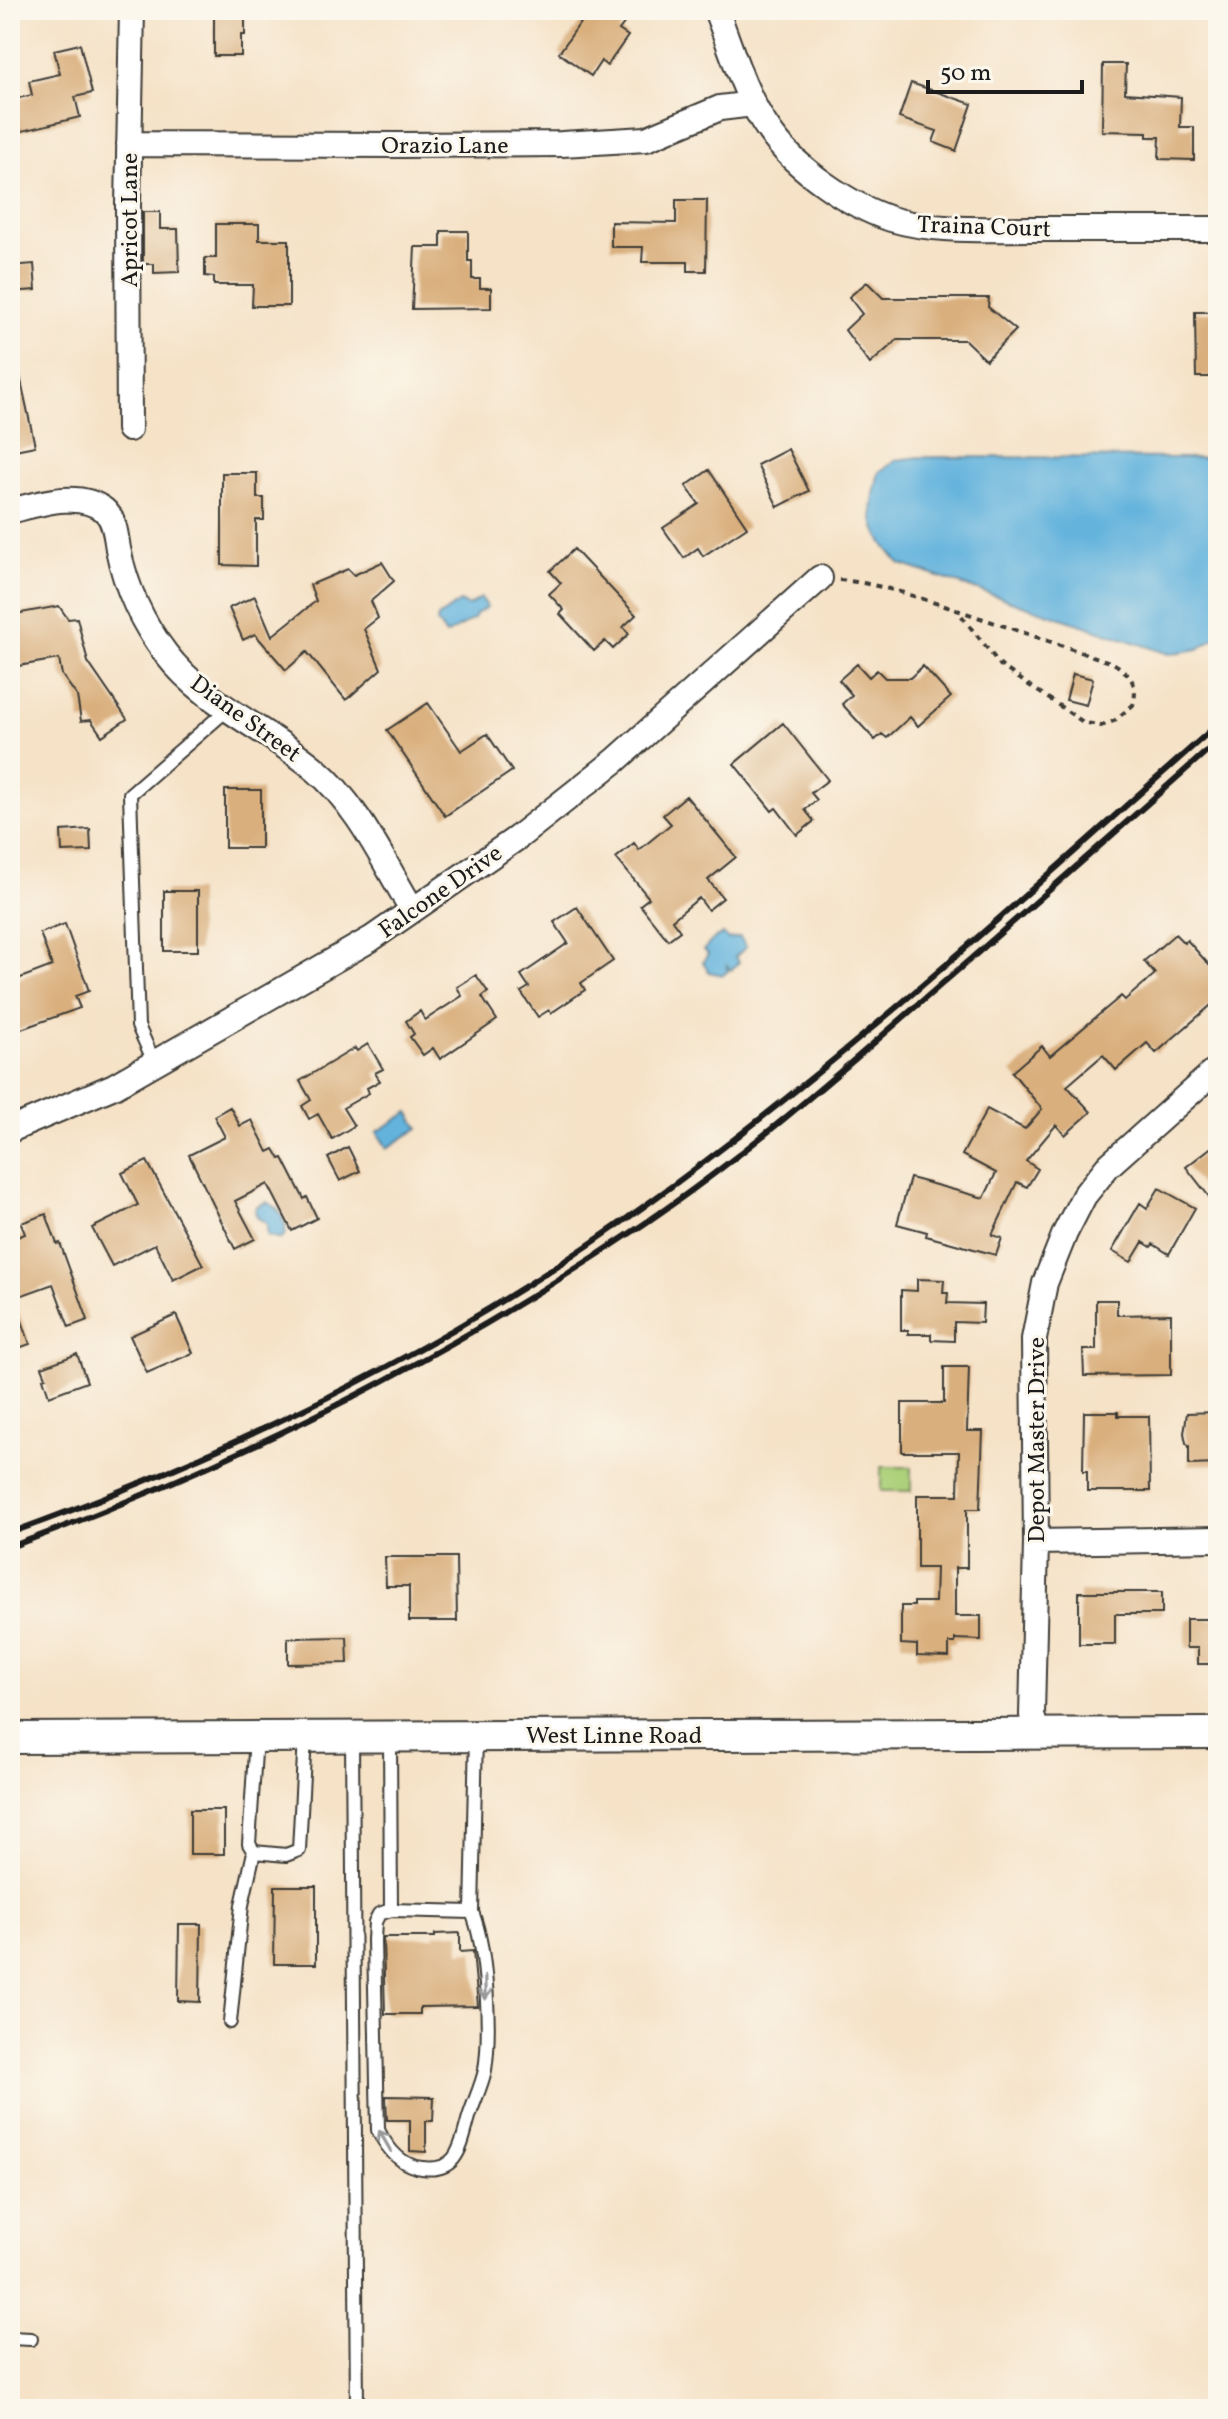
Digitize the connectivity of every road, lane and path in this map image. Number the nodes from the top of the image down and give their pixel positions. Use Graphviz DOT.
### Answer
graph roads {
  1 [pos="132,10"];
  2 [pos="716,10"];
  3 [pos="753,104"];
  4 [pos="129,144"];
  5 [pos="1218,229"];
  6 [pos="129,429"];
  7 [pos="10,511"];
  8 [pos="820,578"];
  9 [pos="957,610"];
  10 [pos="229,708"];
  11 [pos="412,909"];
  12 [pos="155,1064"];
  13 [pos="1218,1068"];
  14 [pos="10,1130"];
  15 [pos="1218,1539"];
  16 [pos="1036,1542"];
  17 [pos="1218,1733"];
  18 [pos="1037,1734"];
  19 [pos="476,1735"];
  20 [pos="305,1736"];
  21 [pos="352,1736"];
  22 [pos="390,1736"];
  23 [pos="256,1737"];
  24 [pos="10,1738"];
  25 [pos="254,1852"];
  26 [pos="391,1910"];
  27 [pos="472,1912"];
  28 [pos="230,2022"];
  29 [pos="10,2338"];
  30 [pos="31,2339"];
  31 [pos="357,2409"];
  1 -- 4 [label="street, Apricot Lane"];
  2 -- 3 [label="street, Traina Court"];
  3 -- 4 [label="street, Orazio Lane"];
  3 -- 5 [label="street, Traina Court"];
  4 -- 6 [label="street, Apricot Lane"];
  7 -- 10 [label="street, Diane Street"];
  8 -- 9 [label="path"];
  8 -- 11 [label="street, Falcone Drive"];
  9 -- 9 [label="path"];
  10 -- 11 [label="street, Diane Street"];
  10 -- 12 [label="lane"];
  11 -- 12 [label="street, Falcone Drive"];
  12 -- 14 [label="street, Falcone Drive"];
  13 -- 16 [label="street, Depot Master Drive"];
  15 -- 16 [label="street"];
  16 -- 18 [label="street, Depot Master Drive"];
  17 -- 18 [label="street, West Linne Road"];
  18 -- 19 [label="street, West Linne Road"];
  19 -- 22 [label="street, West Linne Road"];
  19 -- 27 [label="lane"];
  20 -- 21 [label="street, West Linne Road"];
  20 -- 23 [label="street, West Linne Road"];
  20 -- 25 [label="lane"];
  21 -- 22 [label="street, West Linne Road"];
  21 -- 31 [label="lane"];
  22 -- 26 [label="lane"];
  23 -- 24 [label="street, West Linne Road"];
  23 -- 25 [label="lane"];
  25 -- 28 [label="lane"];
  26 -- 27 [label="lane"];
  27 -- 26 [label="lane, one-way"];
  29 -- 30 [label="lane"];
}
